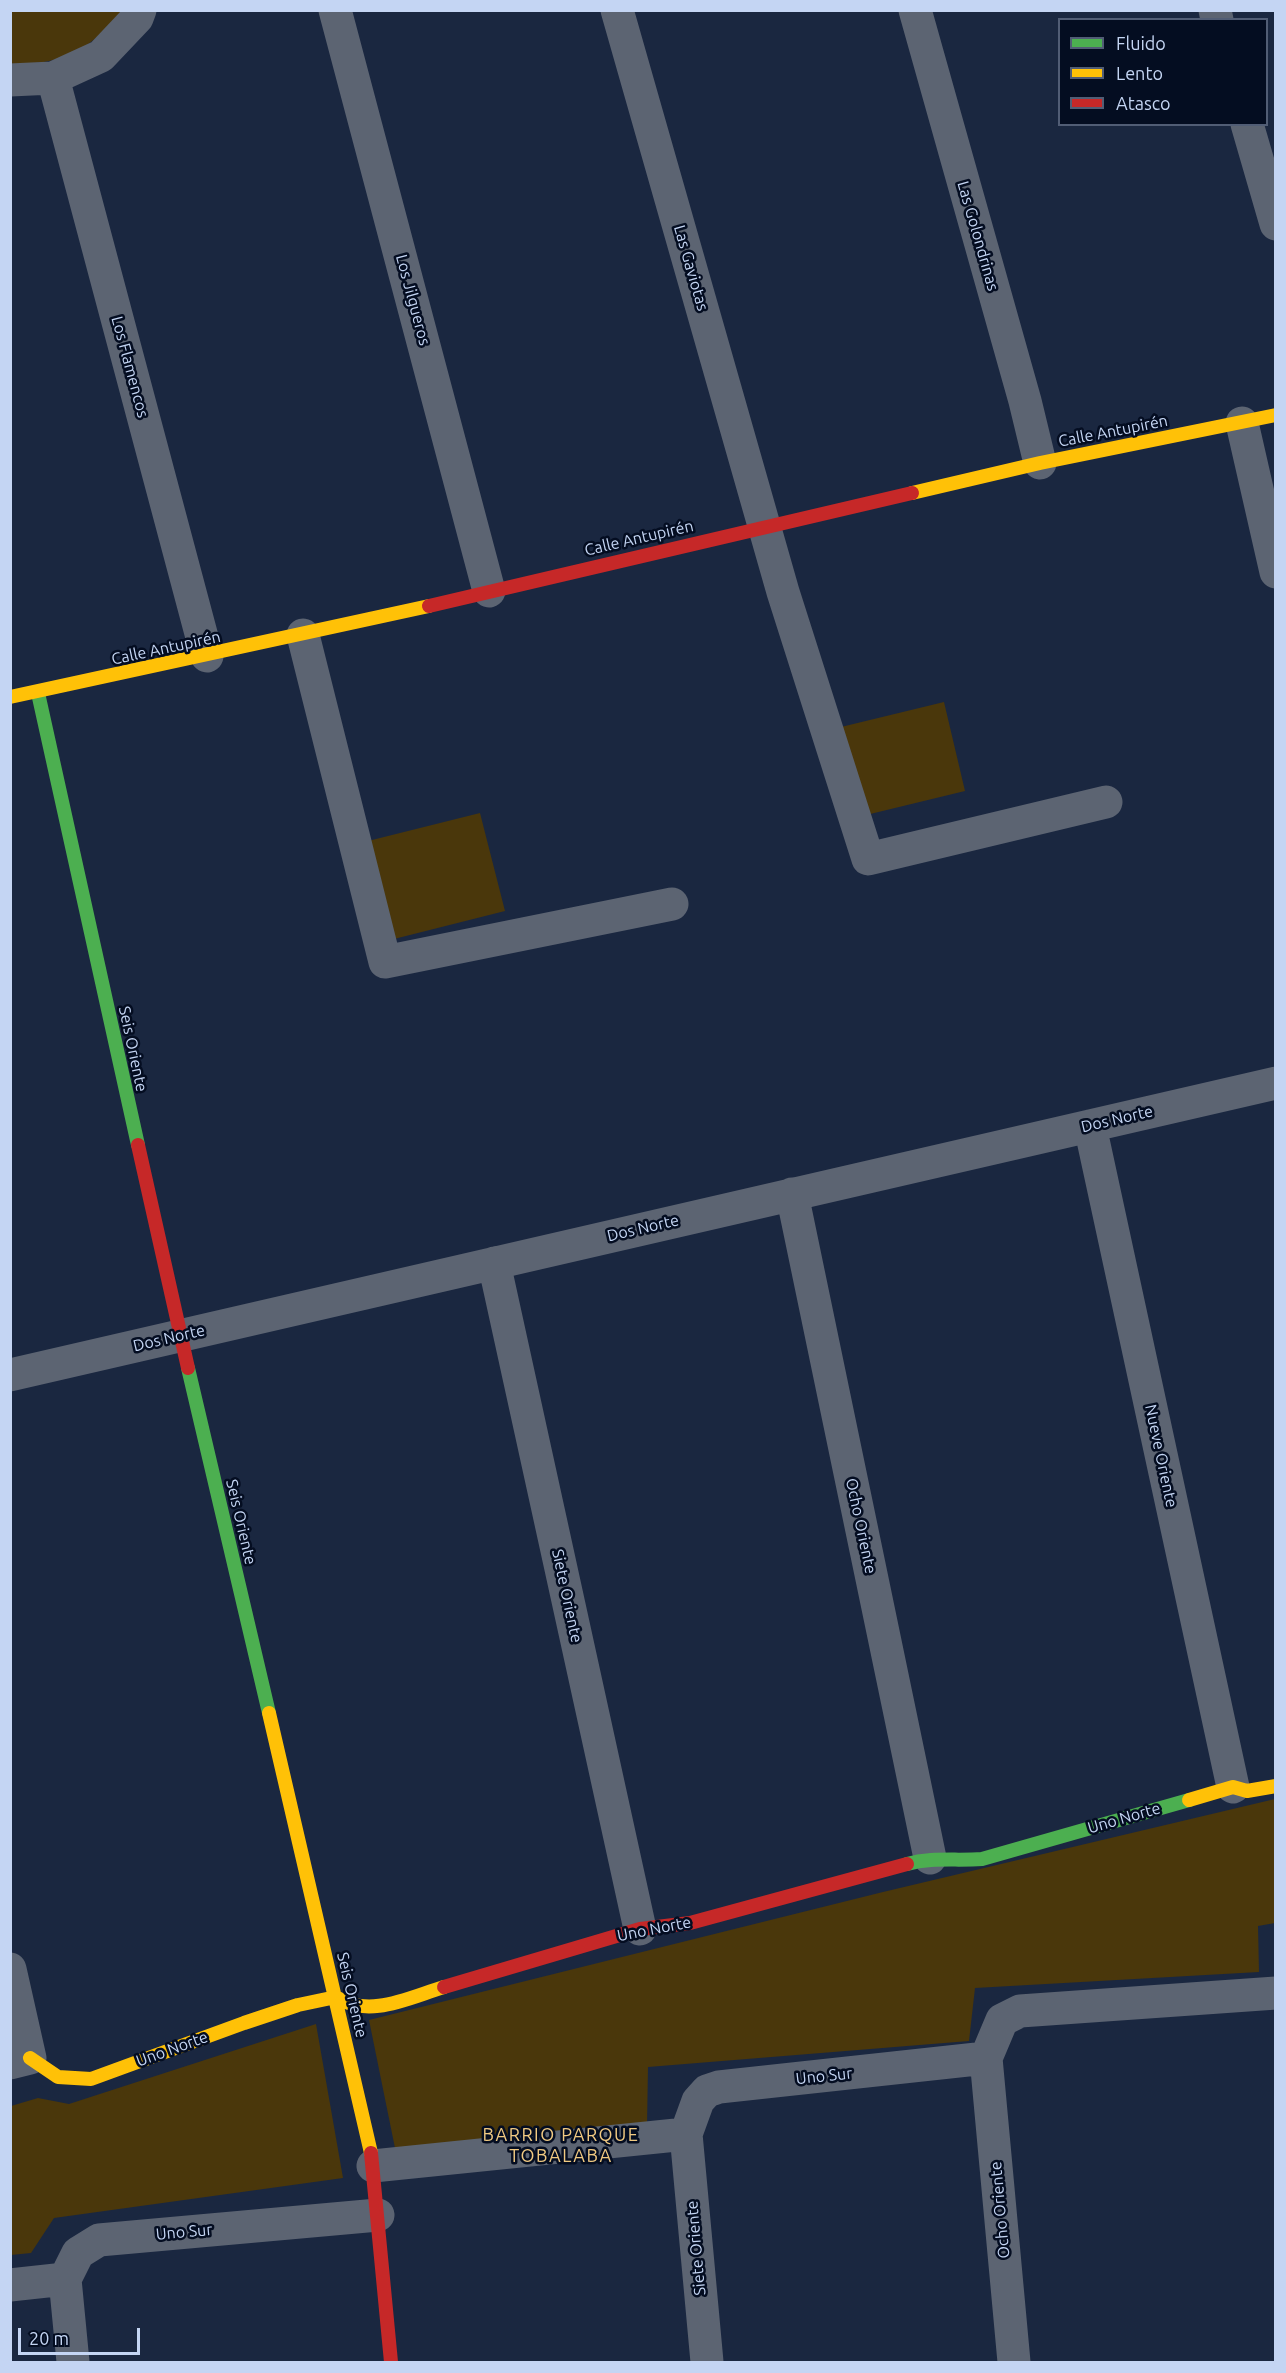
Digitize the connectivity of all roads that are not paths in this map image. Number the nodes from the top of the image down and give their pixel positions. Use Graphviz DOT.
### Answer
graph roads {
  1 [pos="140,10"];
  2 [pos="335,10"];
  3 [pos="617,10"];
  4 [pos="915,10"];
  5 [pos="53,78"];
  6 [pos="10,80"];
  7 [pos="1248,126"];
  8 [pos="1275,224"];
  9 [pos="1275,415"];
  10 [pos="1242,423"];
  11 [pos="1040,463"];
  12 [pos="765,526"];
  13 [pos="1275,572"];
  14 [pos="489,591"];
  15 [pos="303,635"];
  16 [pos="207,656"];
  17 [pos="38,693"];
  18 [pos="10,697"];
  19 [pos="1106,802"];
  20 [pos="672,904"];
  21 [pos="1275,1083"];
  22 [pos="1090,1126"];
  23 [pos="792,1194"];
  24 [pos="494,1263"];
  25 [pos="180,1335"];
  26 [pos="10,1375"];
  27 [pos="1233,1786"];
  28 [pos="1275,1786"];
  29 [pos="930,1858"];
  30 [pos="640,1929"];
  31 [pos="10,1969"];
  32 [pos="1275,1993"];
  33 [pos="336,1997"];
  34 [pos="986,2058"];
  35 [pos="20,2061"];
  36 [pos="686,2134"];
  37 [pos="373,2166"];
  38 [pos="378,2215"];
  39 [pos="65,2279"];
  40 [pos="10,2285"];
  41 [pos="73,2362"];
  42 [pos="392,2362"];
  43 [pos="707,2362"];
  44 [pos="1014,2362"];
  1 -- 5 [label="street"];
  2 -- 14 [label="street, Los Jilgueros"];
  3 -- 12 [label="street, Las Gaviotas"];
  4 -- 11 [label="street, Las Golondrinas"];
  5 -- 6 [label="street"];
  5 -- 16 [label="street, Los Flamencos"];
  7 -- 8 [label="street"];
  9 -- 10 [label="street, Calle Antupirén"];
  10 -- 11 [label="street, Calle Antupirén"];
  10 -- 13 [label="street"];
  11 -- 12 [label="street, Calle Antupirén"];
  12 -- 14 [label="street, Calle Antupirén"];
  12 -- 19 [label="street, Las Gaviotas"];
  14 -- 15 [label="street, Calle Antupirén"];
  15 -- 16 [label="street, Calle Antupirén"];
  15 -- 20 [label="street"];
  16 -- 17 [label="street, Calle Antupirén"];
  17 -- 18 [label="street, Calle Antupirén"];
  17 -- 25 [label="street, Seis Oriente"];
  21 -- 22 [label="street, Dos Norte"];
  22 -- 23 [label="street, Dos Norte"];
  22 -- 27 [label="street, Nueve Oriente"];
  23 -- 24 [label="street, Dos Norte"];
  23 -- 29 [label="street, Ocho Oriente"];
  24 -- 25 [label="street, Dos Norte"];
  24 -- 30 [label="street, Siete Oriente"];
  25 -- 26 [label="street, Dos Norte"];
  25 -- 33 [label="street, Seis Oriente"];
  27 -- 28 [label="street, Uno Norte"];
  27 -- 29 [label="street, Uno Norte"];
  29 -- 30 [label="street, Uno Norte"];
  30 -- 33 [label="street, Uno Norte"];
  31 -- 35 [label="street"];
  32 -- 34 [label="street"];
  33 -- 35 [label="street, Uno Norte"];
  33 -- 37 [label="street, Seis Oriente"];
  34 -- 36 [label="street, Uno Sur"];
  34 -- 44 [label="street, Ocho Oriente"];
  36 -- 37 [label="street"];
  36 -- 43 [label="street, Siete Oriente"];
  37 -- 38 [label="street, Seis Oriente"];
  38 -- 39 [label="street, Uno Sur"];
  38 -- 42 [label="street, Seis Oriente"];
  39 -- 40 [label="street"];
  39 -- 41 [label="street"];
}
